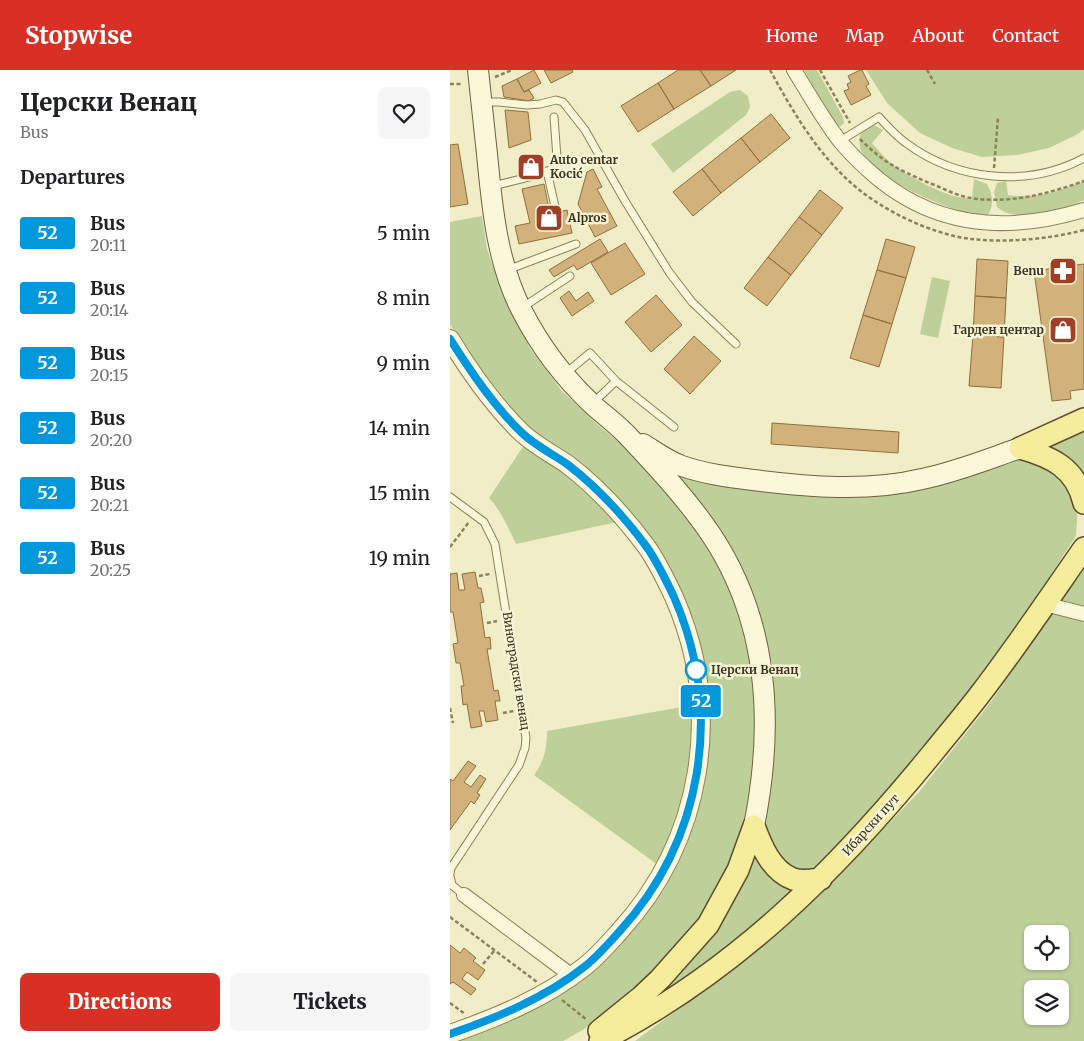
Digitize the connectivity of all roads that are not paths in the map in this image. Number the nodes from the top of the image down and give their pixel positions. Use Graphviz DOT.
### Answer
graph roads {
  1 [pos="794,70"];
  2 [pos="479,77"];
  3 [pos="482,102"];
  4 [pos="554,117"];
  5 [pos="840,141"];
  6 [pos="1084,158"];
  7 [pos="547,171"];
  8 [pos="490,187"];
  9 [pos="1084,210"];
  10 [pos="556,211"];
  11 [pos="576,244"];
  12 [pos="507,270"];
  13 [pos="570,276"];
  14 [pos="521,309"];
  15 [pos="450,339"];
  16 [pos="736,344"];
  17 [pos="563,374"];
  18 [pos="616,381"];
  19 [pos="592,404"];
  20 [pos="1084,419"];
  21 [pos="674,427"];
  22 [pos="626,434"];
  23 [pos="1020,448"];
  24 [pos="450,497"];
  25 [pos="1084,503"];
  26 [pos="1084,548"];
  27 [pos="1045,604"];
  28 [pos="1084,614"];
  29 [pos="754,826"];
  30 [pos="450,875"];
  31 [pos="821,879"];
  32 [pos="464,894"];
  33 [pos="572,976"];
  34 [pos="450,1034"];
  35 [pos="596,1037"];
  1 -- 5 [label="street"];
  2 -- 3 [label="main road"];
  3 -- 8 [label="main road"];
  3 -- 16 [label="lane"];
  4 -- 7 [label="lane"];
  5 -- 6 [label="lane"];
  5 -- 9 [label="street"];
  7 -- 8 [label="lane"];
  7 -- 10 [label="lane"];
  8 -- 12 [label="main road"];
  11 -- 12 [label="lane"];
  12 -- 14 [label="main road"];
  13 -- 14 [label="lane"];
  14 -- 17 [label="main road"];
  15 -- 33 [label="street"];
  17 -- 18 [label="lane"];
  17 -- 19 [label="main road"];
  18 -- 19 [label="lane"];
  18 -- 21 [label="lane"];
  19 -- 22 [label="main road"];
  20 -- 23 [label="main road"];
  22 -- 23 [label="main road"];
  22 -- 29 [label="main road"];
  23 -- 25 [label="main road"];
  24 -- 30 [label="lane, Виноградски венац"];
  26 -- 27 [label="main road, Ибарски пут"];
  27 -- 28 [label="street"];
  27 -- 31 [label="main road, Ибарски пут"];
  29 -- 31 [label="main road"];
  29 -- 35 [label="main road"];
  30 -- 32 [label="lane, Виноградски венац"];
  31 -- 35 [label="main road, Ибарски пут"];
  32 -- 33 [label="street, Виноградски венац"];
  33 -- 34 [label="street"];
}
